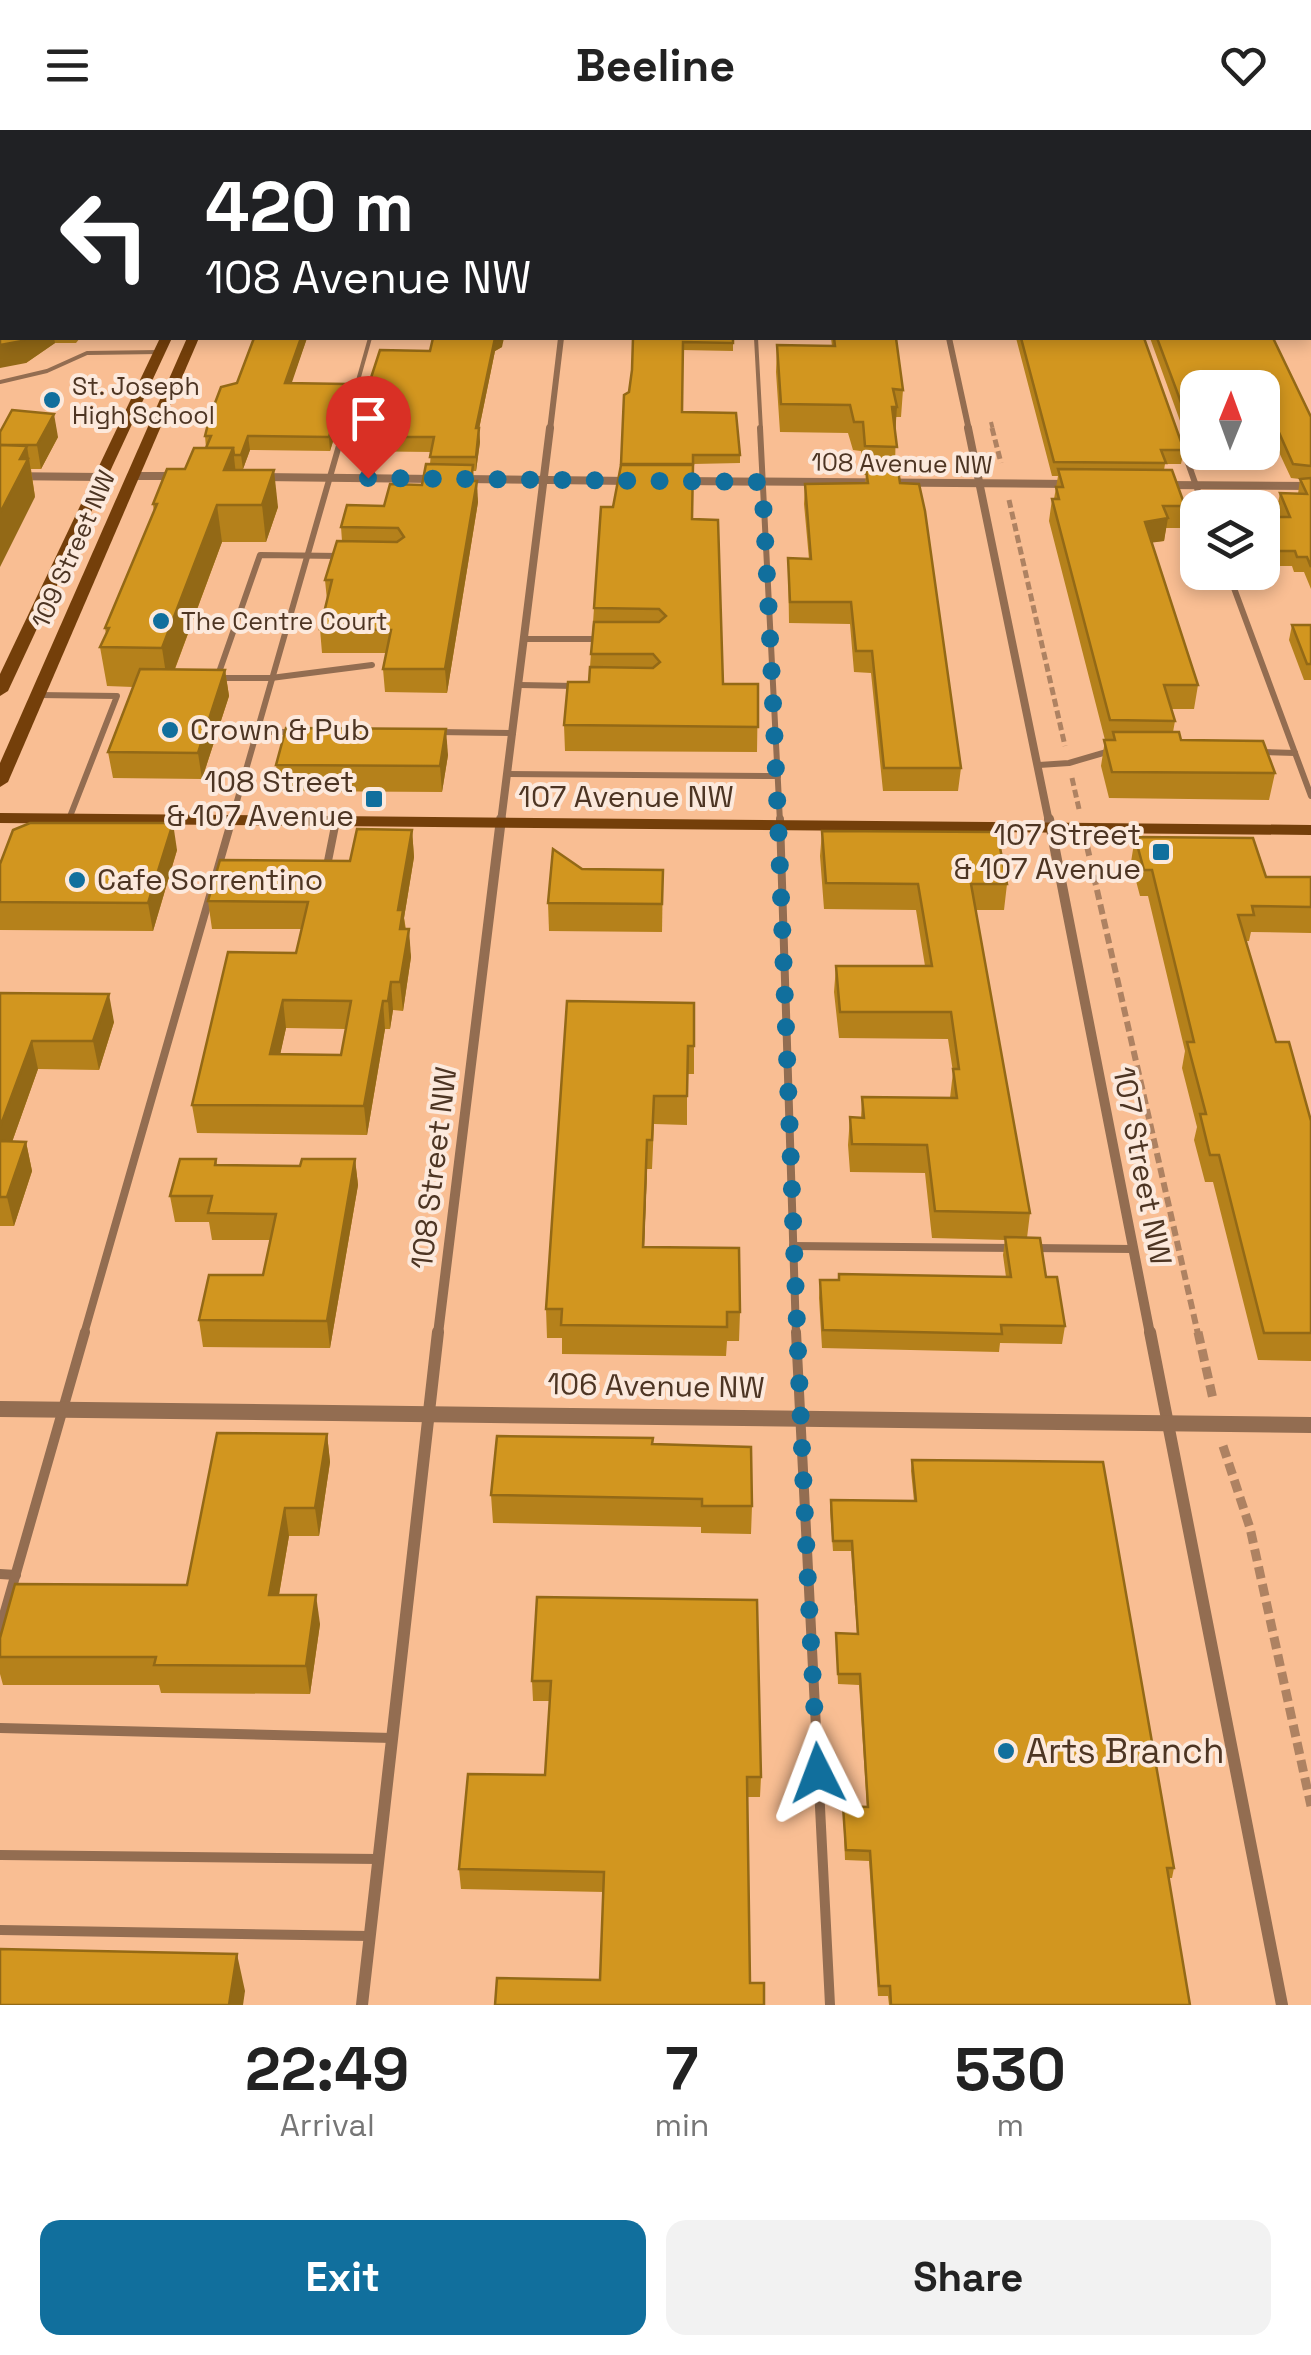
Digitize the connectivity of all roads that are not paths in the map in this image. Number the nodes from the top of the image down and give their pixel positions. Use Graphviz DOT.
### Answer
graph roads {
  1 [pos="193,340"];
  2 [pos="369,340"];
  3 [pos="561,340"];
  4 [pos="756,340"];
  5 [pos="949,340"];
  6 [pos="162,344"];
  7 [pos="0,382"];
  8 [pos="1176,430"];
  9 [pos="0,476"];
  10 [pos="133,476"];
  11 [pos="182,476"];
  12 [pos="101,477"];
  13 [pos="256,477"];
  14 [pos="331,478"];
  15 [pos="440,479"];
  16 [pos="459,479"];
  17 [pos="545,480"];
  18 [pos="632,480"];
  19 [pos="670,481"];
  20 [pos="762,482"];
  21 [pos="980,484"];
  22 [pos="1081,484"];
  23 [pos="1158,485"];
  24 [pos="1196,485"];
  25 [pos="1311,486"];
  26 [pos="1198,490"];
  27 [pos="306,556"];
  28 [pos="344,556"];
  29 [pos="1235,590"];
  30 [pos="526,639"];
  31 [pos="620,639"];
  32 [pos="372,665"];
  33 [pos="272,678"];
  34 [pos="520,685"];
  35 [pos="576,686"];
  36 [pos="0,691"];
  37 [pos="37,695"];
  38 [pos="258,732"];
  39 [pos="298,732"];
  40 [pos="417,732"];
  41 [pos="513,733"];
  42 [pos="1121,751"];
  43 [pos="1256,752"];
  44 [pos="1295,753"];
  45 [pos="1039,765"];
  46 [pos="508,774"];
  47 [pos="778,776"];
  48 [pos="0,782"];
  49 [pos="1311,795"];
  50 [pos="0,818"];
  51 [pos="69,819"];
  52 [pos="230,820"];
  53 [pos="336,822"];
  54 [pos="502,823"];
  55 [pos="780,826"];
  56 [pos="1053,828"];
  57 [pos="1311,830"];
  58 [pos="214,875"];
  59 [pos="233,875"];
  60 [pos="325,875"];
  61 [pos="793,1246"];
  62 [pos="1132,1250"];
  63 [pos="0,1409"];
  64 [pos="64,1410"];
  65 [pos="428,1413"];
  66 [pos="799,1418"];
  67 [pos="1165,1423"];
  68 [pos="1311,1425"];
  69 [pos="0,1574"];
  70 [pos="16,1574"];
  71 [pos="0,1628"];
  72 [pos="0,1728"];
  73 [pos="392,1738"];
  74 [pos="0,1855"];
  75 [pos="378,1859"];
  76 [pos="0,1930"];
  77 [pos="369,1936"];
  78 [pos="362,2005"];
  79 [pos="830,2005"];
  80 [pos="1282,2005"];
  1 -- 10 [label="main road, 109 Street NW"];
  2 -- 14 [label="lane"];
  3 -- 17 [label="street, 108 Street NW"];
  4 -- 20 [label="lane"];
  5 -- 21 [label="street, 107 Street NW"];
  6 -- 7 [label="lane"];
  6 -- 12 [label="main road, 109 Street NW"];
  8 -- 24 [label="lane"];
  9 -- 12 [label="street"];
  10 -- 11 [label="street"];
  10 -- 37 [label="main road, 109 Street NW"];
  12 -- 36 [label="main road, 109 Street NW"];
  13 -- 14 [label="street"];
  14 -- 15 [label="street"];
  14 -- 27 [label="lane"];
  16 -- 17 [label="street"];
  17 -- 18 [label="street"];
  17 -- 30 [label="street, 108 Street NW"];
  19 -- 20 [label="street, 108 Avenue NW"];
  20 -- 21 [label="street, 108 Avenue NW"];
  20 -- 47 [label="lane"];
  21 -- 22 [label="street, 108 Avenue NW"];
  21 -- 45 [label="street, 107 Street NW"];
  23 -- 24 [label="street"];
  24 -- 25 [label="street"];
  24 -- 26 [label="lane"];
  27 -- 28 [label="lane"];
  27 -- 33 [label="lane"];
  27 -- 33 [label="lane"];
  29 -- 44 [label="lane"];
  30 -- 31 [label="lane"];
  30 -- 34 [label="street, 108 Street NW"];
  32 -- 33 [label="lane"];
  33 -- 38 [label="lane"];
  34 -- 35 [label="lane"];
  34 -- 41 [label="street, 108 Street NW"];
  37 -- 48 [label="main road, 109 Street NW"];
  37 -- 51 [label="lane"];
  38 -- 39 [label="lane"];
  38 -- 52 [label="lane"];
  40 -- 41 [label="lane"];
  41 -- 46 [label="street, 108 Street NW"];
  42 -- 45 [label="lane"];
  43 -- 44 [label="lane"];
  44 -- 49 [label="lane"];
  45 -- 56 [label="street, 107 Street NW"];
  46 -- 47 [label="lane"];
  46 -- 54 [label="street, 108 Street NW"];
  47 -- 55 [label="lane"];
  50 -- 51 [label="main road, 107 Avenue NW"];
  51 -- 52 [label="main road, 107 Avenue NW"];
  52 -- 53 [label="main road, 107 Avenue NW"];
  52 -- 58 [label="lane"];
  53 -- 54 [label="main road, 107 Avenue NW"];
  53 -- 60 [label="lane"];
  54 -- 55 [label="main road, 107 Avenue NW"];
  54 -- 65 [label="street, 108 Street NW"];
  55 -- 56 [label="main road, 107 Avenue NW"];
  55 -- 61 [label="lane"];
  56 -- 57 [label="main road, 107 Avenue NW"];
  56 -- 62 [label="street, 107 Street NW"];
  58 -- 59 [label="lane"];
  58 -- 64 [label="lane"];
  61 -- 62 [label="lane"];
  61 -- 66 [label="lane"];
  62 -- 67 [label="street, 107 Street NW"];
  63 -- 64 [label="street, 106 Avenue NW"];
  64 -- 65 [label="street, 106 Avenue NW"];
  64 -- 70 [label="lane"];
  65 -- 66 [label="street, 106 Avenue NW"];
  65 -- 73 [label="street, 108 Street NW"];
  66 -- 67 [label="street, 106 Avenue NW"];
  66 -- 79 [label="lane"];
  67 -- 68 [label="street, 106 Avenue NW"];
  67 -- 80 [label="street, 107 Street NW"];
  69 -- 70 [label="lane"];
  70 -- 71 [label="lane"];
  72 -- 73 [label="lane"];
  73 -- 75 [label="street, 108 Street NW"];
  74 -- 75 [label="lane"];
  75 -- 77 [label="street, 108 Street NW"];
  76 -- 77 [label="lane"];
  77 -- 78 [label="street, 108 Street NW"];
}
